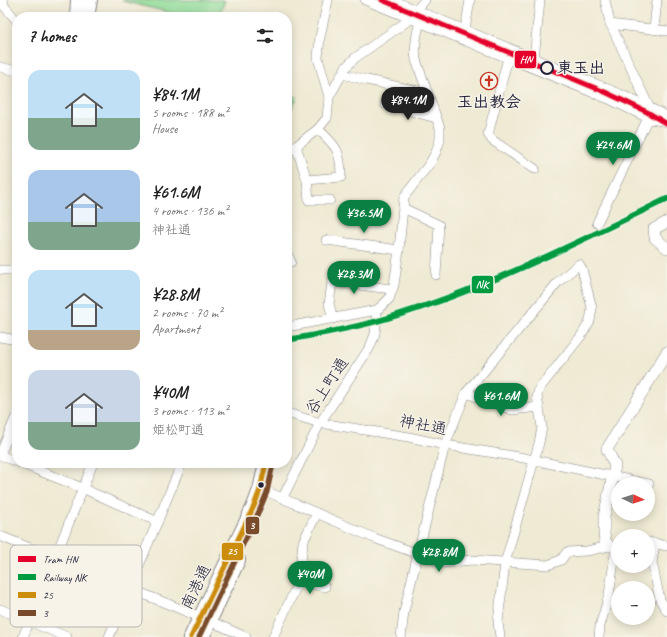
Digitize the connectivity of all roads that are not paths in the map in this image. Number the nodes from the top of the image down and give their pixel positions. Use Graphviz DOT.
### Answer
graph roads {
  1 [pos="3,0"];
  2 [pos="78,0"];
  3 [pos="90,0"];
  4 [pos="328,0"];
  5 [pos="364,0"];
  6 [pos="392,0"];
  7 [pos="425,0"];
  8 [pos="470,0"];
  9 [pos="540,0"];
  10 [pos="605,0"];
  11 [pos="657,0"];
  12 [pos="417,10"];
  13 [pos="77,12"];
  14 [pos="88,12"];
  15 [pos="12,15"];
  16 [pos="408,18"];
  17 [pos="420,22"];
  18 [pos="610,24"];
  19 [pos="654,29"];
  20 [pos="465,30"];
  21 [pos="667,31"];
  22 [pos="464,40"];
  23 [pos="508,58"];
  24 [pos="533,63"];
  25 [pos="0,67"];
  26 [pos="12,70"];
  27 [pos="342,74"];
  28 [pos="428,93"];
  29 [pos="329,97"];
  30 [pos="385,104"];
  31 [pos="649,107"];
  32 [pos="667,116"];
  33 [pos="436,118"];
  34 [pos="648,118"];
  35 [pos="667,122"];
  36 [pos="318,129"];
  37 [pos="296,146"];
  38 [pos="292,149"];
  39 [pos="536,169"];
  40 [pos="307,180"];
  41 [pos="330,200"];
  42 [pos="403,208"];
  43 [pos="667,222"];
  44 [pos="597,223"];
  45 [pos="326,240"];
  46 [pos="667,248"];
  47 [pos="399,250"];
  48 [pos="0,270"];
  49 [pos="12,270"];
  50 [pos="436,275"];
  51 [pos="392,289"];
  52 [pos="376,312"];
  53 [pos="333,318"];
  54 [pos="292,326"];
  55 [pos="0,337"];
  56 [pos="12,339"];
  57 [pos="667,352"];
  58 [pos="466,393"];
  59 [pos="539,407"];
  60 [pos="292,415"];
  61 [pos="320,423"];
  62 [pos="12,426"];
  63 [pos="445,445"];
  64 [pos="0,455"];
  65 [pos="12,460"];
  66 [pos="534,460"];
  67 [pos="33,468"];
  68 [pos="91,468"];
  69 [pos="180,468"];
  70 [pos="265,468"];
  71 [pos="274,468"];
  72 [pos="613,477"];
  73 [pos="611,486"];
  74 [pos="82,488"];
  75 [pos="268,492"];
  76 [pos="283,497"];
  77 [pos="317,513"];
  78 [pos="158,522"];
  79 [pos="0,536"];
  80 [pos="655,544"];
  81 [pos="21,545"];
  82 [pos="60,545"];
  83 [pos="611,545"];
  84 [pos="667,546"];
  85 [pos="611,547"];
  86 [pos="418,553"];
  87 [pos="142,559"];
  88 [pos="505,563"];
  89 [pos="611,573"];
  90 [pos="654,573"];
  91 [pos="300,581"];
  92 [pos="325,587"];
  93 [pos="142,594"];
  94 [pos="0,609"];
  95 [pos="667,611"];
  96 [pos="10,613"];
  97 [pos="205,619"];
  98 [pos="28,627"];
  99 [pos="42,627"];
  100 [pos="113,627"];
  101 [pos="23,637"];
  102 [pos="67,637"];
  103 [pos="109,637"];
  104 [pos="191,637"];
  105 [pos="202,637"];
  106 [pos="246,637"];
  107 [pos="273,637"];
  108 [pos="401,637"];
  109 [pos="500,637"];
  110 [pos="599,637"];
  1 -- 15 [label="street"];
  2 -- 13 [label="main road"];
  3 -- 14 [label="main road"];
  4 -- 29 [label="street"];
  5 -- 16 [label="street"];
  6 -- 12 [label="street"];
  7 -- 12 [label="street"];
  8 -- 20 [label="street"];
  9 -- 24 [label="street"];
  10 -- 18 [label="street"];
  11 -- 19 [label="street"];
  12 -- 16 [label="street"];
  12 -- 20 [label="street"];
  16 -- 17 [label="street"];
  16 -- 27 [label="street"];
  17 -- 22 [label="street"];
  17 -- 28 [label="street"];
  18 -- 19 [label="street"];
  18 -- 31 [label="street"];
  19 -- 21 [label="street"];
  20 -- 22 [label="street"];
  20 -- 24 [label="street"];
  22 -- 23 [label="street"];
  23 -- 24 [label="street"];
  23 -- 39 [label="street"];
  24 -- 31 [label="street"];
  24 -- 34 [label="street"];
  25 -- 26 [label="street"];
  27 -- 28 [label="street"];
  27 -- 29 [label="street"];
  28 -- 33 [label="street"];
  29 -- 36 [label="street"];
  30 -- 33 [label="street"];
  31 -- 32 [label="street"];
  33 -- 42 [label="street"];
  34 -- 35 [label="street"];
  34 -- 44 [label="street"];
  36 -- 37 [label="street"];
  36 -- 40 [label="street"];
  37 -- 38 [label="street"];
  37 -- 40 [label="street"];
  40 -- 41 [label="street"];
  42 -- 47 [label="street"];
  42 -- 50 [label="street"];
  43 -- 46 [label="street"];
  45 -- 47 [label="street"];
  47 -- 51 [label="street"];
  48 -- 49 [label="street"];
  51 -- 52 [label="street"];
  51 -- 53 [label="street"];
  52 -- 53 [label="street"];
  52 -- 61 [label="street, 谷上町通"];
  53 -- 54 [label="street"];
  55 -- 56 [label="street"];
  57 -- 72 [label="street"];
  58 -- 59 [label="street"];
  58 -- 59 [label="street"];
  58 -- 63 [label="street"];
  59 -- 66 [label="street"];
  60 -- 61 [label="street, 神社通"];
  61 -- 63 [label="street, 神社通"];
  61 -- 76 [label="street, 谷上町通"];
  62 -- 64 [label="street"];
  63 -- 66 [label="street, 神社通"];
  63 -- 86 [label="street"];
  64 -- 65 [label="street"];
  66 -- 72 [label="street, 神社通"];
  66 -- 88 [label="street"];
  67 -- 74 [label="street"];
  68 -- 74 [label="street"];
  69 -- 78 [label="street"];
  70 -- 97 [label="main road, 南港通"];
  71 -- 75 [label="main road, 南港通"];
  73 -- 83 [label="street"];
  74 -- 78 [label="street"];
  74 -- 82 [label="street"];
  75 -- 76 [label="street"];
  75 -- 97 [label="main road, 南港通"];
  76 -- 77 [label="street"];
  77 -- 86 [label="street"];
  77 -- 91 [label="street"];
  78 -- 87 [label="street"];
  79 -- 81 [label="street"];
  80 -- 84 [label="street"];
  85 -- 88 [label="street"];
  86 -- 88 [label="street"];
  86 -- 108 [label="street"];
  88 -- 109 [label="street"];
  89 -- 110 [label="street"];
  90 -- 95 [label="street"];
  91 -- 92 [label="street"];
  91 -- 107 [label="street"];
  93 -- 97 [label="street"];
  94 -- 96 [label="street"];
  97 -- 104 [label="main road, 南港通"];
  97 -- 105 [label="main road, 南港通"];
  97 -- 106 [label="street"];
  98 -- 101 [label="street"];
  99 -- 102 [label="street"];
  100 -- 103 [label="street"];
}
